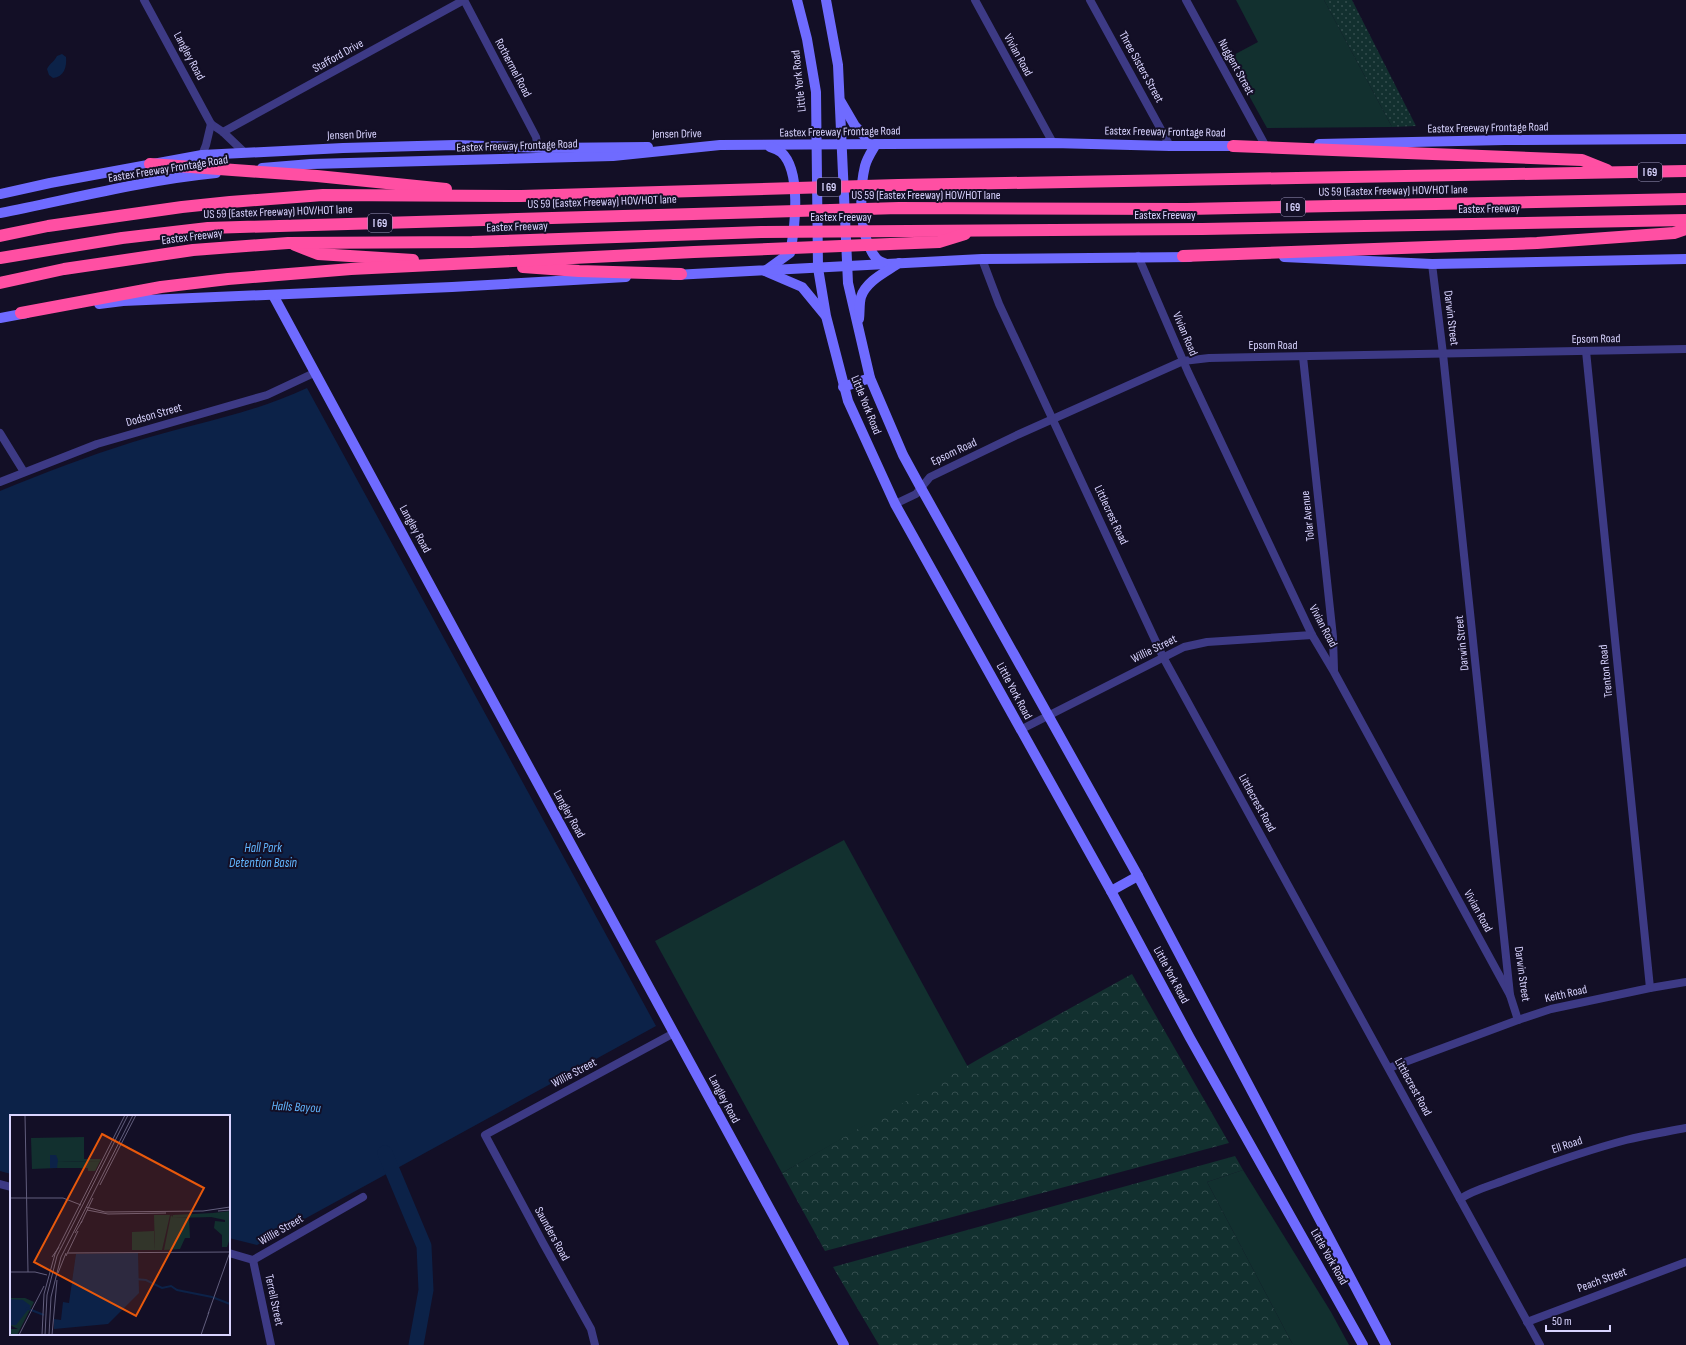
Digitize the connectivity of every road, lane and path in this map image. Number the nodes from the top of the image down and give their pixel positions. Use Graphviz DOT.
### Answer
graph roads {
  1 [pos="144,0"];
  2 [pos="464,0"];
  3 [pos="797,0"];
  4 [pos="826,0"];
  5 [pos="975,0"];
  6 [pos="1090,0"];
  7 [pos="1186,0"];
  8 [pos="840,99"];
  9 [pos="211,124"];
  10 [pos="223,132"];
  11 [pos="1686,139"];
  12 [pos="1053,143"];
  13 [pos="873,144"];
  14 [pos="816,145"];
  15 [pos="842,145"];
  16 [pos="1265,145"];
  17 [pos="710,146"];
  18 [pos="767,146"];
  19 [pos="1170,146"];
  20 [pos="1233,146"];
  21 [pos="538,148"];
  22 [pos="245,153"];
  23 [pos="202,155"];
  24 [pos="150,164"];
  25 [pos="1686,171"];
  26 [pos="1613,172"];
  27 [pos="0,194"];
  28 [pos="521,196"];
  29 [pos="1686,199"];
  30 [pos="0,213"];
  31 [pos="1686,220"];
  32 [pos="1686,229"];
  33 [pos="977,230"];
  34 [pos="0,236"];
  35 [pos="288,243"];
  36 [pos="1138,256"];
  37 [pos="1183,256"];
  38 [pos="0,258"];
  39 [pos="982,259"];
  40 [pos="1686,260"];
  41 [pos="899,263"];
  42 [pos="886,264"];
  43 [pos="1432,264"];
  44 [pos="847,266"];
  45 [pos="818,268"];
  46 [pos="765,271"];
  47 [pos="682,274"];
  48 [pos="1,283"];
  49 [pos="274,295"];
  50 [pos="0,311"];
  51 [pos="17,314"];
  52 [pos="826,316"];
  53 [pos="0,318"];
  54 [pos="0,327"];
  55 [pos="859,329"];
  56 [pos="1686,349"];
  57 [pos="1586,351"];
  58 [pos="1443,354"];
  59 [pos="1303,357"];
  60 [pos="1183,361"];
  61 [pos="314,373"];
  62 [pos="870,378"];
  63 [pos="843,387"];
  64 [pos="1053,419"];
  65 [pos="0,433"];
  66 [pos="24,472"];
  67 [pos="0,482"];
  68 [pos="921,488"];
  69 [pos="895,504"];
  70 [pos="1312,635"];
  71 [pos="1163,657"];
  72 [pos="1334,672"];
  73 [pos="1049,716"];
  74 [pos="1020,730"];
  75 [pos="1138,876"];
  76 [pos="1111,891"];
  77 [pos="1686,982"];
  78 [pos="1650,988"];
  79 [pos="1510,996"];
  80 [pos="1518,1020"];
  81 [pos="674,1033"];
  82 [pos="1389,1068"];
  83 [pos="1686,1128"];
  84 [pos="485,1135"];
  85 [pos="0,1184"];
  86 [pos="10,1187"];
  87 [pos="364,1197"];
  88 [pos="1460,1198"];
  89 [pos="230,1252"];
  90 [pos="253,1260"];
  91 [pos="1686,1262"];
  92 [pos="1527,1322"];
  93 [pos="271,1345"];
  94 [pos="595,1345"];
  95 [pos="844,1345"];
  96 [pos="1363,1345"];
  97 [pos="1386,1345"];
  98 [pos="1540,1345"];
  1 -- 9 [label="street, Langley Road"];
  2 -- 10 [label="street, Stafford Drive"];
  2 -- 21 [label="street, Rothermel Road"];
  3 -- 14 [label="main road, Little York Road"];
  4 -- 8 [label="main road, Little York Road"];
  5 -- 12 [label="street, Vivian Road"];
  6 -- 19 [label="street, Three Sisters Street"];
  7 -- 16 [label="street, Nuggent Street"];
  8 -- 13 [label="main road"];
  8 -- 15 [label="main road, Little York Road"];
  9 -- 10 [label="street, Langley Road"];
  9 -- 23 [label="street"];
  10 -- 22 [label="street, Langley Road"];
  11 -- 16 [label="main road, Eastex Freeway Frontage Road"];
  12 -- 13 [label="main road, Eastex Freeway Frontage Road"];
  12 -- 19 [label="main road, Eastex Freeway Frontage Road"];
  13 -- 15 [label="main road, Eastex Freeway Frontage Road"];
  13 -- 42 [label="main road"];
  14 -- 15 [label="main road, Eastex Freeway Frontage Road"];
  14 -- 18 [label="main road, Eastex Freeway Frontage Road"];
  14 -- 45 [label="main road, Little York Road"];
  15 -- 44 [label="main road, Little York Road"];
  16 -- 20 [label="main road, Eastex Freeway Frontage Road"];
  17 -- 18 [label="main road, Eastex Freeway Frontage Road"];
  17 -- 21 [label="main road, Jensen Drive"];
  17 -- 30 [label="main road, Eastex Freeway Frontage Road"];
  18 -- 46 [label="main road"];
  19 -- 20 [label="main road, Eastex Freeway Frontage Road"];
  20 -- 26 [label="highway"];
  21 -- 22 [label="main road, Jensen Drive"];
  22 -- 23 [label="main road, Jensen Drive"];
  23 -- 24 [label="main road, Jensen Drive"];
  24 -- 27 [label="main road, Jensen Drive"];
  24 -- 28 [label="highway"];
  25 -- 26 [label="highway, I 69"];
  26 -- 28 [label="highway, I 69"];
  28 -- 34 [label="highway, I 69"];
  29 -- 38 [label="highway, US 59 (Eastex Freeway) HOV/HOT lane / I 69"];
  31 -- 33 [label="highway, Eastex Freeway / I 69"];
  32 -- 37 [label="highway"];
  33 -- 35 [label="highway, Eastex Freeway / I 69"];
  33 -- 51 [label="highway"];
  35 -- 47 [label="highway"];
  35 -- 48 [label="highway, Eastex Freeway / I 69"];
  36 -- 37 [label="main road"];
  36 -- 39 [label="main road"];
  36 -- 60 [label="street, Vivian Road"];
  37 -- 43 [label="main road"];
  39 -- 41 [label="main road"];
  39 -- 64 [label="street, Littlecrest Road"];
  40 -- 43 [label="main road"];
  41 -- 42 [label="main road"];
  41 -- 55 [label="main road"];
  42 -- 44 [label="main road"];
  43 -- 58 [label="street, Darwin Street"];
  44 -- 45 [label="main road"];
  44 -- 55 [label="main road, Little York Road"];
  45 -- 46 [label="main road"];
  45 -- 52 [label="main road, Little York Road"];
  46 -- 47 [label="main road"];
  46 -- 52 [label="main road"];
  47 -- 49 [label="main road"];
  49 -- 51 [label="main road"];
  49 -- 61 [label="main road, Langley Road"];
  50 -- 51 [label="main road"];
  51 -- 53 [label="main road"];
  51 -- 54 [label="main road"];
  52 -- 63 [label="main road, Little York Road"];
  55 -- 62 [label="main road, Little York Road"];
  56 -- 57 [label="street, Epsom Road"];
  57 -- 58 [label="street, Epsom Road"];
  57 -- 78 [label="street, Trenton Road"];
  58 -- 59 [label="street, Epsom Road"];
  58 -- 79 [label="street, Darwin Street"];
  59 -- 60 [label="street, Epsom Road"];
  59 -- 72 [label="street, Tolar Avenue"];
  60 -- 64 [label="street, Epsom Road"];
  60 -- 70 [label="street, Vivian Road"];
  61 -- 66 [label="street, Dodson Street"];
  61 -- 81 [label="main road, Langley Road"];
  62 -- 63 [label="main road"];
  62 -- 68 [label="main road, Little York Road"];
  63 -- 69 [label="main road, Little York Road"];
  64 -- 68 [label="street, Epsom Road"];
  64 -- 71 [label="street, Littlecrest Road"];
  65 -- 66 [label="street"];
  66 -- 67 [label="street, Dodson Street"];
  68 -- 69 [label="street, Epsom Road"];
  68 -- 73 [label="main road, Little York Road"];
  69 -- 74 [label="main road, Little York Road"];
  70 -- 71 [label="street, Willie Street"];
  70 -- 72 [label="street, Vivian Road"];
  71 -- 73 [label="street, Willie Street"];
  71 -- 82 [label="street, Littlecrest Road"];
  72 -- 79 [label="street, Vivian Road"];
  73 -- 74 [label="street, Willie Street"];
  73 -- 75 [label="main road, Little York Road"];
  74 -- 76 [label="main road, Little York Road"];
  75 -- 76 [label="main road"];
  75 -- 97 [label="main road, Little York Road"];
  76 -- 96 [label="main road, Little York Road"];
  77 -- 78 [label="street, Keith Road"];
  78 -- 80 [label="street, Keith Road"];
  79 -- 80 [label="street, Darwin Street"];
  80 -- 82 [label="street, Keith Road"];
  81 -- 84 [label="street, Willie Street"];
  81 -- 95 [label="main road, Langley Road"];
  82 -- 88 [label="street, Littlecrest Road"];
  83 -- 88 [label="street, Ell Road"];
  84 -- 94 [label="street, Saunders Road"];
  85 -- 86 [label="street"];
  87 -- 90 [label="street, Willie Street"];
  88 -- 92 [label="street, Littlecrest Road"];
  89 -- 90 [label="street, Willie Street"];
  90 -- 93 [label="street, Terrell Street"];
  91 -- 92 [label="street, Peach Street"];
  92 -- 98 [label="street, Littlecrest Road"];
}
